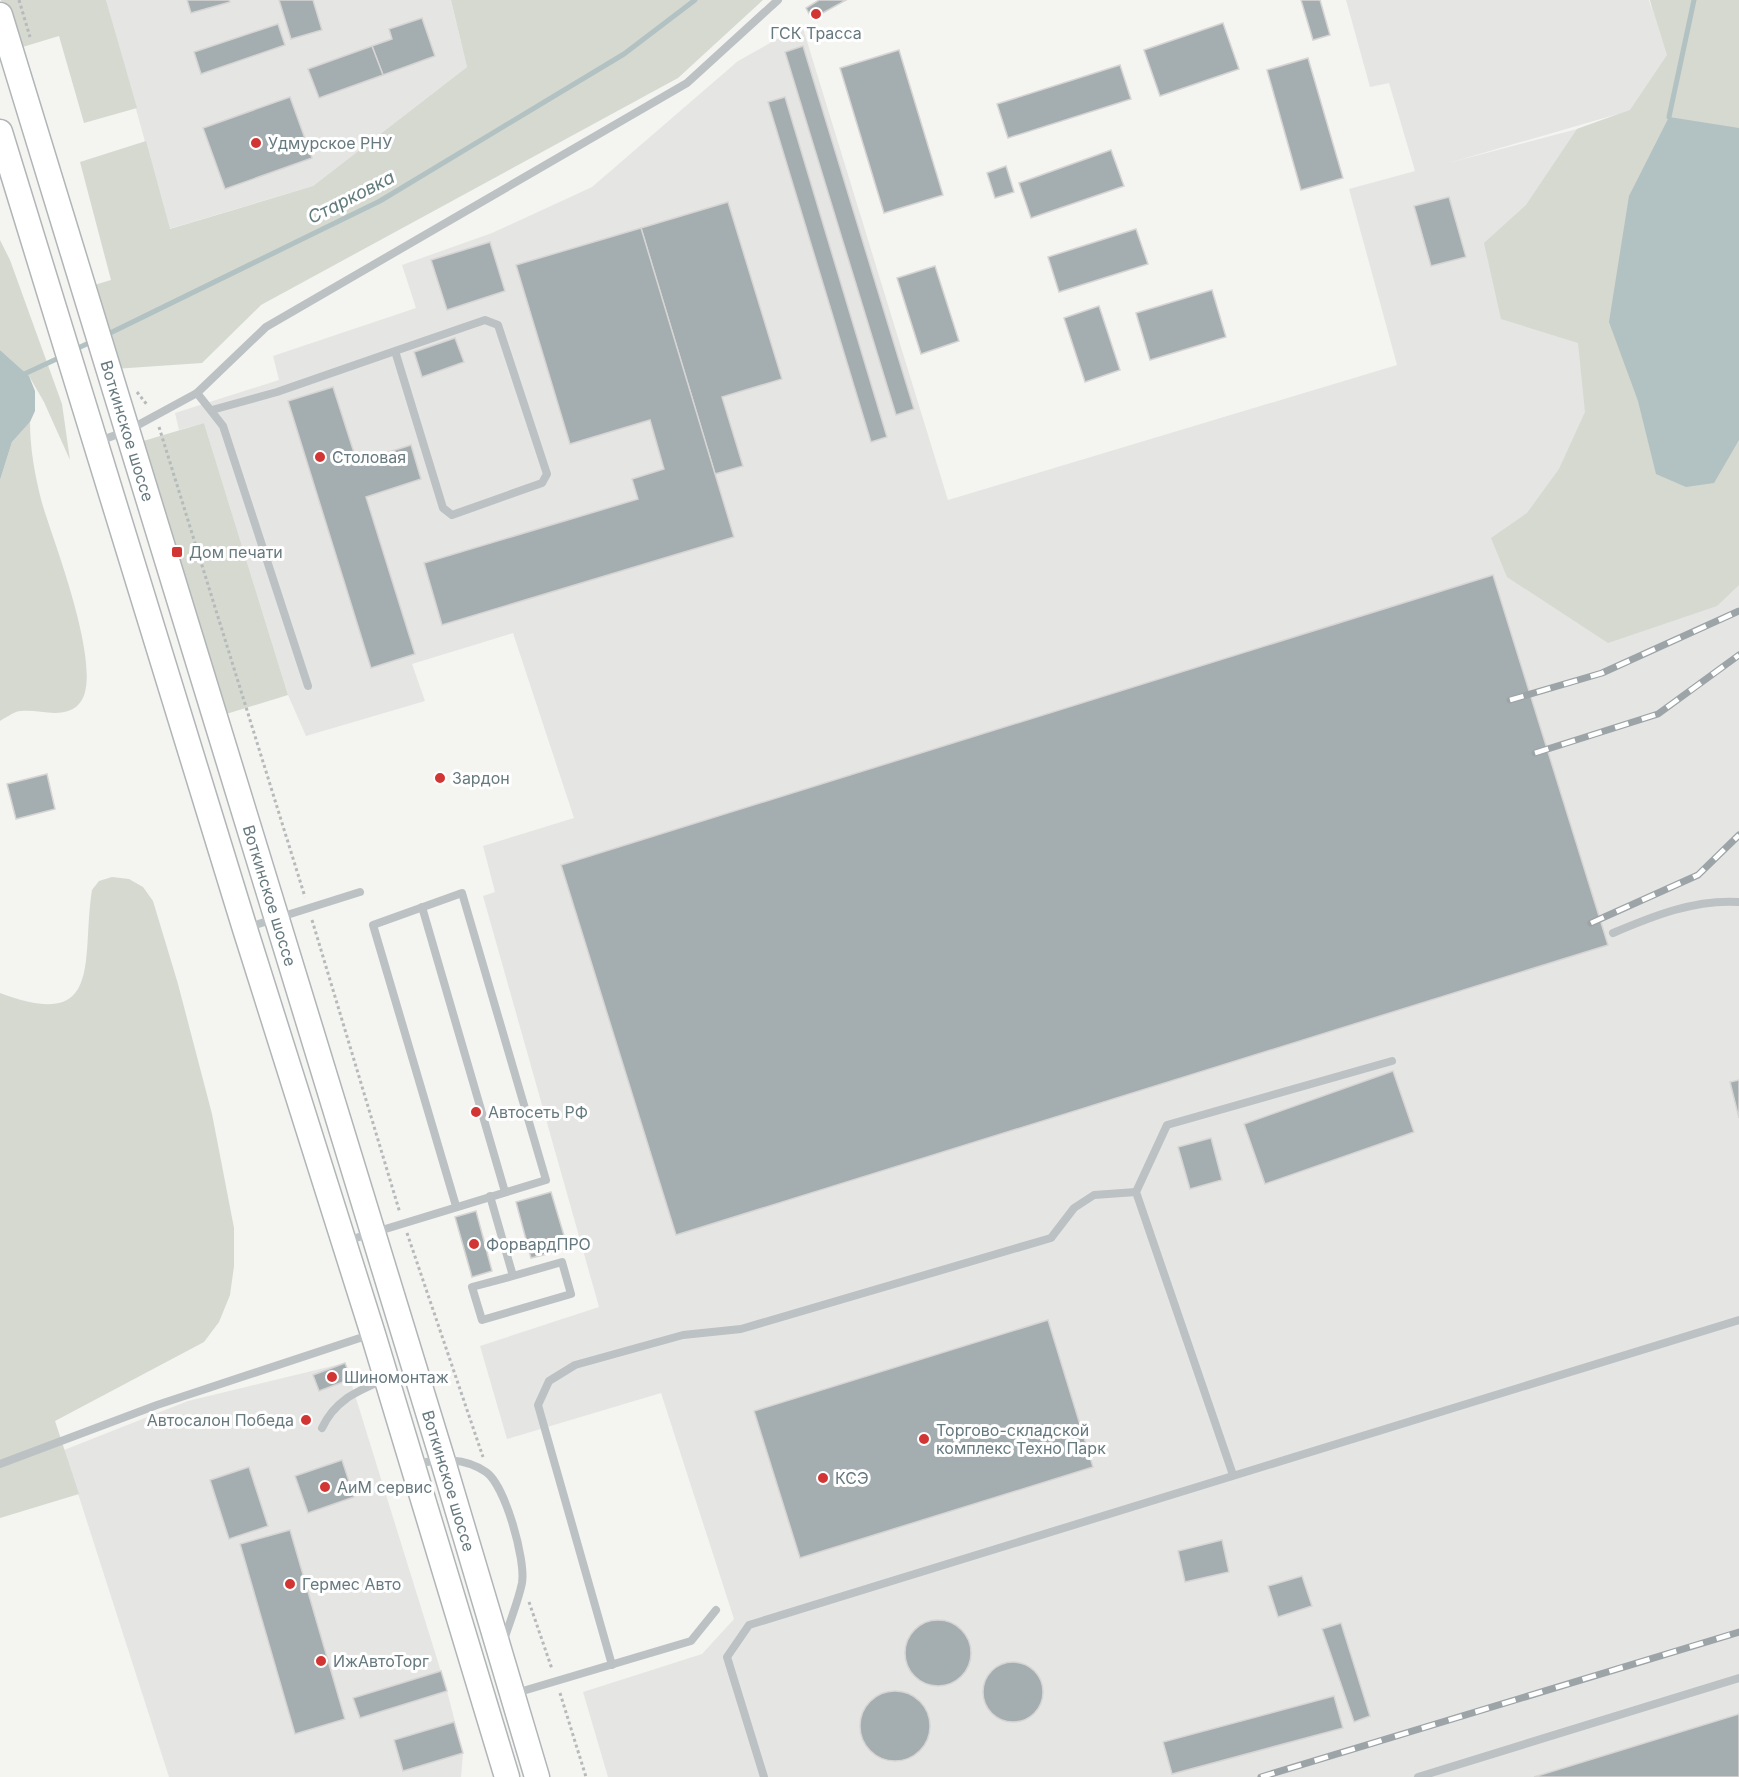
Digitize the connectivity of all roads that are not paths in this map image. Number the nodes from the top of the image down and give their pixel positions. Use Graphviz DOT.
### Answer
graph roads {
  1 [pos="778,0"];
  2 [pos="0,15"];
  3 [pos="0,132"];
  4 [pos="395,351"];
  5 [pos="197,393"];
  6 [pos="212,410"];
  7 [pos="127,431"];
  8 [pos="94,442"];
  9 [pos="308,686"];
  10 [pos="360,892"];
  11 [pos="1739,902"];
  12 [pos="422,907"];
  13 [pos="277,919"];
  14 [pos="245,929"];
  15 [pos="1613,933"];
  16 [pos="1392,1061"];
  17 [pos="505,1192"];
  18 [pos="1136,1192"];
  19 [pos="490,1196"];
  20 [pos="456,1206"];
  21 [pos="373,1232"];
  22 [pos="344,1242"];
  23 [pos="513,1276"];
  24 [pos="1739,1320"];
  25 [pos="374,1334"];
  26 [pos="387,1378"];
  27 [pos="322,1428"];
  28 [pos="442,1458"];
  29 [pos="0,1464"];
  30 [pos="414,1465"];
  31 [pos="1233,1476"];
  32 [pos="716,1610"];
  33 [pos="500,1653"];
  34 [pos="612,1665"];
  35 [pos="1739,1678"];
  36 [pos="512,1695"];
  37 [pos="507,1777"];
  38 [pos="537,1777"];
  39 [pos="764,1777"];
  40 [pos="1418,1777"];
  1 -- 5 [label="lane"];
  2 -- 7 [label="main road, Воткинское шоссе"];
  3 -- 8 [label="main road, Воткинское шоссе"];
  4 -- 4 [label="lane"];
  4 -- 6 [label="lane"];
  5 -- 6 [label="lane"];
  5 -- 7 [label="lane"];
  6 -- 9 [label="lane"];
  7 -- 8 [label="lane"];
  7 -- 13 [label="main road, Воткинское шоссе"];
  8 -- 14 [label="main road, Воткинское шоссе"];
  10 -- 13 [label="lane"];
  11 -- 15 [label="lane"];
  12 -- 17 [label="lane"];
  12 -- 17 [label="lane"];
  12 -- 20 [label="lane"];
  13 -- 14 [label="lane"];
  13 -- 21 [label="main road, Воткинское шоссе"];
  14 -- 22 [label="main road, Воткинское шоссе"];
  16 -- 18 [label="lane"];
  17 -- 19 [label="lane"];
  18 -- 31 [label="lane"];
  18 -- 34 [label="lane"];
  19 -- 20 [label="lane"];
  19 -- 23 [label="lane"];
  20 -- 21 [label="lane"];
  21 -- 22 [label="lane"];
  21 -- 28 [label="main road, Воткинское шоссе"];
  22 -- 25 [label="main road, Воткинское шоссе"];
  23 -- 23 [label="lane"];
  24 -- 31 [label="lane"];
  25 -- 26 [label="main road, Воткинское шоссе"];
  25 -- 29 [label="lane"];
  26 -- 27 [label="lane"];
  26 -- 30 [label="main road, Воткинское шоссе"];
  28 -- 30 [label="lane"];
  28 -- 33 [label="main road, Воткинское шоссе"];
  28 -- 33 [label="lane"];
  30 -- 37 [label="main road, Воткинское шоссе"];
  31 -- 39 [label="lane"];
  32 -- 34 [label="lane"];
  33 -- 36 [label="main road, Воткинское шоссе"];
  34 -- 36 [label="lane"];
  35 -- 40 [label="lane"];
  36 -- 38 [label="main road, Воткинское шоссе"];
}
